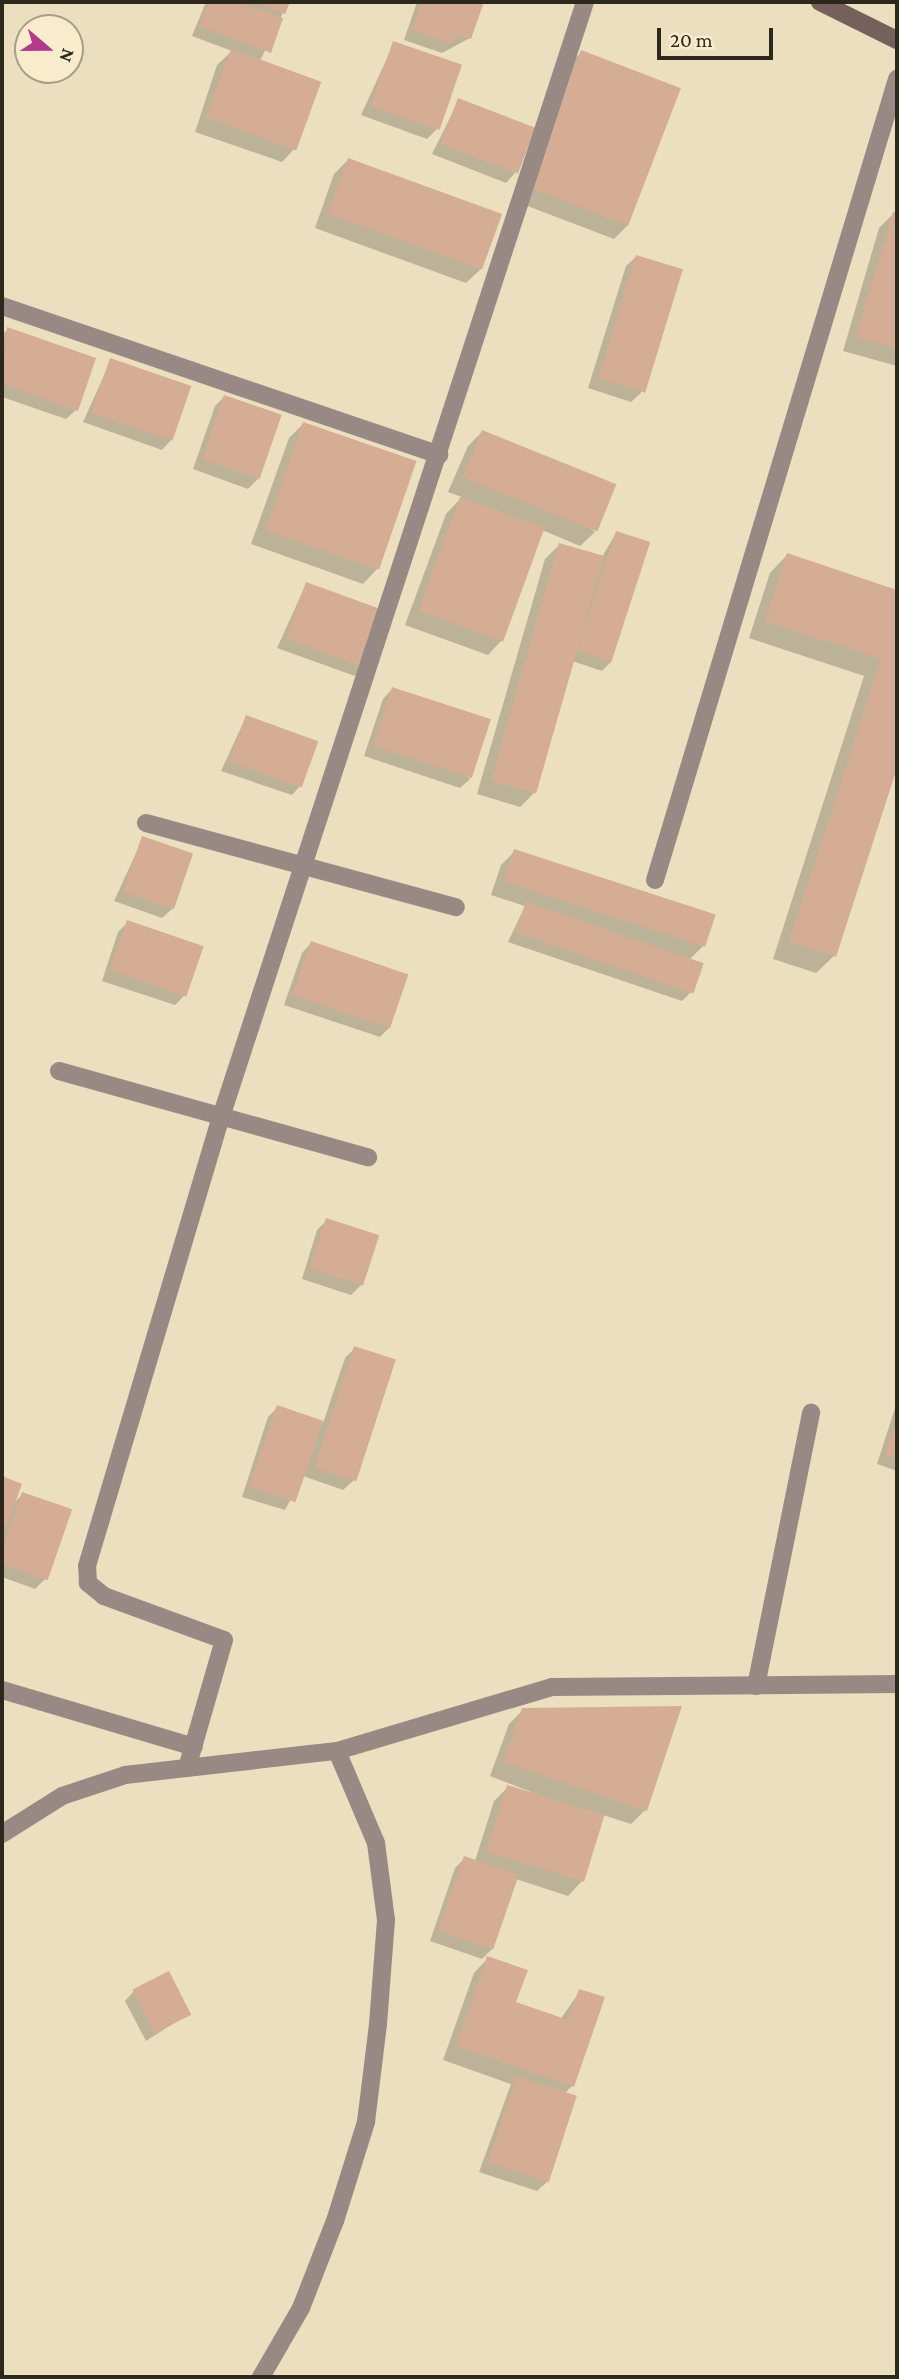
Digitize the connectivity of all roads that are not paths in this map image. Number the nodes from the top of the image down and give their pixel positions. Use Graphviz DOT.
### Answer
graph roads {
  1 [pos="585,2"];
  2 [pos="820,2"];
  3 [pos="897,40"];
  4 [pos="897,79"];
  5 [pos="2,306"];
  6 [pos="439,455"];
  7 [pos="146,823"];
  8 [pos="306,864"];
  9 [pos="655,880"];
  10 [pos="456,907"];
  11 [pos="59,1071"];
  12 [pos="221,1117"];
  13 [pos="368,1157"];
  14 [pos="811,1412"];
  15 [pos="897,1684"];
  16 [pos="756,1686"];
  17 [pos="2,1690"];
  18 [pos="194,1746"];
  19 [pos="337,1751"];
  20 [pos="187,1768"];
  21 [pos="2,1833"];
  22 [pos="261,2377"];
  1 -- 6 [label="street"];
  2 -- 3 [label="street"];
  4 -- 9 [label="street"];
  5 -- 6 [label="street"];
  6 -- 8 [label="street"];
  7 -- 8 [label="street"];
  8 -- 10 [label="street"];
  8 -- 12 [label="street"];
  11 -- 12 [label="street"];
  12 -- 13 [label="street"];
  12 -- 18 [label="street"];
  14 -- 16 [label="street"];
  15 -- 16 [label="street"];
  16 -- 19 [label="street"];
  17 -- 18 [label="street"];
  18 -- 20 [label="street"];
  19 -- 20 [label="street"];
  19 -- 22 [label="street"];
  20 -- 21 [label="street"];
}
